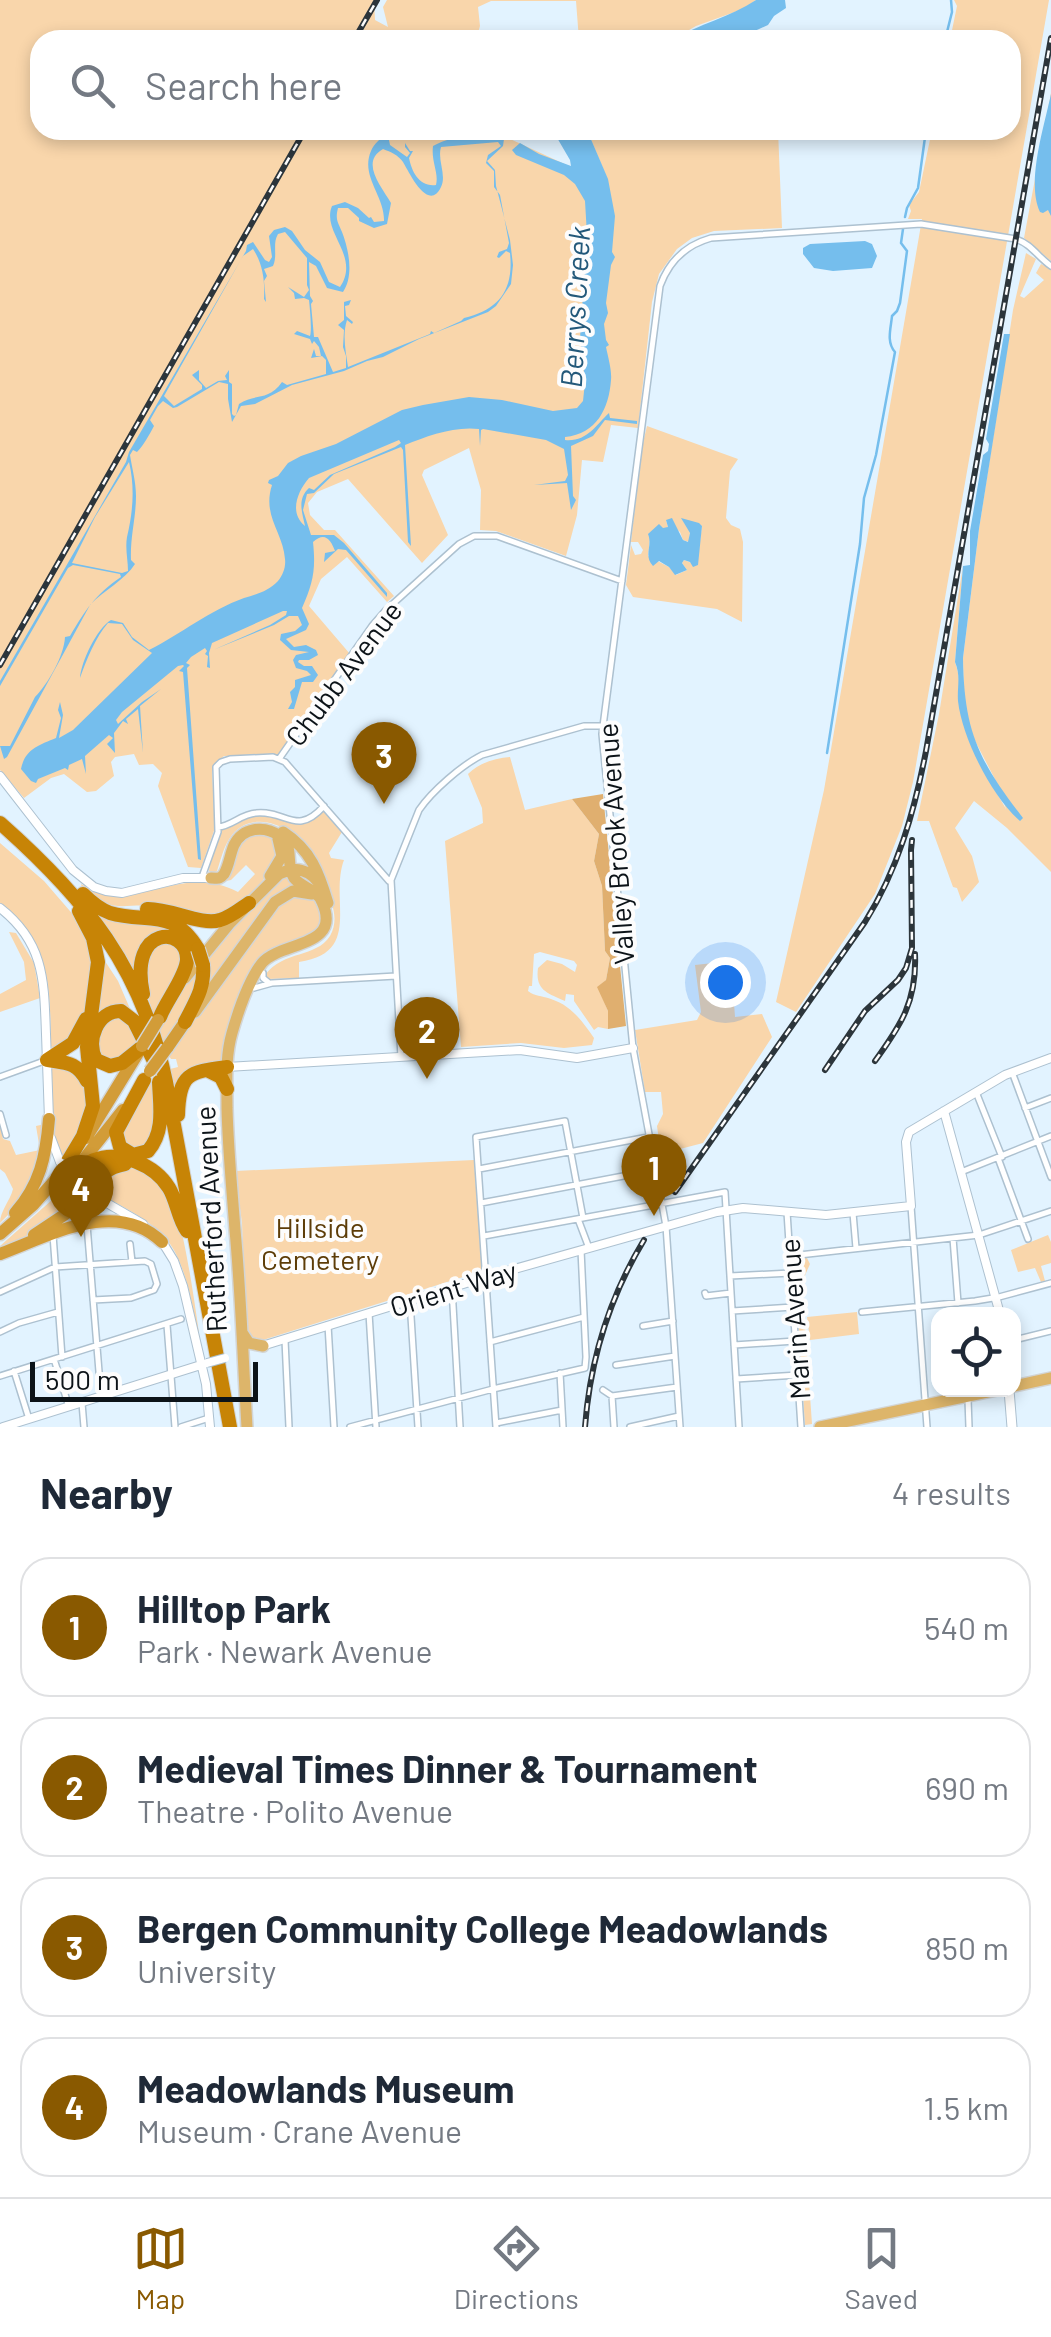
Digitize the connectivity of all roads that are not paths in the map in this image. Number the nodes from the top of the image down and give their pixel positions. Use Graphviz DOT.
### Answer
graph roads {
  1 [pos="1051,266"];
  2 [pos="622,581"];
  3 [pos="603,726"];
  4 [pos="279,758"];
  5 [pos="0,776"];
  6 [pos="324,806"];
  7 [pos="0,824"];
  8 [pos="218,828"];
  9 [pos="267,830"];
  10 [pos="0,835"];
  11 [pos="34,854"];
  12 [pos="292,870"];
  13 [pos="206,877"];
  14 [pos="392,883"];
  15 [pos="251,901"];
  16 [pos="326,906"];
  17 [pos="86,907"];
  18 [pos="0,908"];
  19 [pos="396,976"];
  20 [pos="267,978"];
  21 [pos="96,985"];
  22 [pos="245,1001"];
  23 [pos="156,1020"];
  24 [pos="185,1022"];
  25 [pos="142,1046"];
  26 [pos="633,1048"];
  27 [pos="400,1057"];
  28 [pos="1051,1058"];
  29 [pos="47,1060"];
  30 [pos="227,1068"];
  31 [pos="201,1070"];
  32 [pos="1012,1072"];
  33 [pos="152,1074"];
  34 [pos="0,1077"];
  35 [pos="227,1090"];
  36 [pos="976,1092"];
  37 [pos="1051,1098"];
  38 [pos="1025,1108"];
  39 [pos="944,1111"];
  40 [pos="0,1114"];
  41 [pos="49,1119"];
  42 [pos="90,1120"];
  43 [pos="175,1131"];
  44 [pos="6,1135"];
  45 [pos="1051,1136"];
  46 [pos="649,1137"];
  47 [pos="1038,1142"];
  48 [pos="571,1152"];
  49 [pos="1000,1158"];
  50 [pos="479,1169"];
  51 [pos="655,1170"];
  52 [pos="961,1172"];
  53 [pos="59,1176"];
  54 [pos="1051,1177"];
  55 [pos="166,1184"];
  56 [pos="577,1185"];
  57 [pos="81,1187"];
  58 [pos="482,1203"];
  59 [pos="662,1204"];
  60 [pos="911,1206"];
  61 [pos="726,1210"];
  62 [pos="1051,1211"];
  63 [pos="787,1212"];
  64 [pos="853,1212"];
  65 [pos="581,1219"];
  66 [pos="1021,1221"];
  67 [pos="86,1223"];
  68 [pos="666,1226"];
  69 [pos="188,1231"];
  70 [pos="52,1234"];
  71 [pos="979,1234"];
  72 [pos="484,1236"];
  73 [pos="953,1238"];
  74 [pos="1028,1239"];
  75 [pos="1,1242"];
  76 [pos="162,1242"];
  77 [pos="914,1242"];
  78 [pos="130,1244"];
  79 [pos="856,1248"];
  80 [pos="585,1249"];
  81 [pos="790,1256"];
  82 [pos="132,1262"];
  83 [pos="90,1265"];
  84 [pos="55,1268"];
  85 [pos="791,1274"];
  86 [pos="730,1276"];
  87 [pos="486,1277"];
  88 [pos="1051,1283"];
  89 [pos="452,1288"];
  90 [pos="0,1292"];
  91 [pos="731,1293"];
  92 [pos="705,1294"];
  93 [pos="995,1298"];
  94 [pos="92,1300"];
  95 [pos="410,1300"];
  96 [pos="958,1303"];
  97 [pos="918,1306"];
  98 [pos="998,1307"];
  99 [pos="793,1308"];
  100 [pos="732,1311"];
  101 [pos="58,1312"];
  102 [pos="862,1312"];
  103 [pos="370,1313"];
  104 [pos="584,1317"];
  105 [pos="181,1319"];
  106 [pos="673,1321"];
  107 [pos="167,1324"];
  108 [pos="328,1325"];
  109 [pos="643,1326"];
  110 [pos="241,1331"];
  111 [pos="1051,1331"];
  112 [pos="0,1332"];
  113 [pos="1021,1338"];
  114 [pos="285,1339"];
  115 [pos="796,1341"];
  116 [pos="490,1342"];
  117 [pos="734,1345"];
  118 [pos="96,1346"];
  119 [pos="264,1346"];
  120 [pos="242,1352"];
  121 [pos="62,1356"];
  122 [pos="675,1356"];
  123 [pos="54,1359"];
  124 [pos="204,1364"];
  125 [pos="616,1364"];
  126 [pos="14,1372"];
  127 [pos="560,1373"];
  128 [pos="170,1375"];
  129 [pos="798,1375"];
  130 [pos="0,1376"];
  131 [pos="1051,1378"];
  132 [pos="736,1379"];
  133 [pos="1021,1386"];
  134 [pos="678,1387"];
  135 [pos="494,1389"];
  136 [pos="603,1390"];
  137 [pos="101,1396"];
  138 [pos="612,1396"];
  139 [pos="955,1397"];
  140 [pos="971,1397"];
  141 [pos="1011,1397"];
  142 [pos="459,1398"];
  143 [pos="82,1403"];
  144 [pos="926,1404"];
  145 [pos="69,1406"];
  146 [pos="416,1409"];
  147 [pos="562,1410"];
  148 [pos="679,1416"];
  149 [pos="29,1419"];
  150 [pos="879,1421"];
  151 [pos="376,1423"];
  152 [pos="219,1424"];
  153 [pos="496,1425"];
  154 [pos="827,1426"];
  155 [pos="4,1427"];
  156 [pos="84,1427"];
  157 [pos="178,1427"];
  158 [pos="247,1427"];
  159 [pos="289,1427"];
  160 [pos="334,1427"];
  161 [pos="350,1427"];
  162 [pos="418,1427"];
  163 [pos="460,1427"];
  164 [pos="562,1427"];
  165 [pos="614,1427"];
  166 [pos="630,1427"];
  167 [pos="680,1427"];
  168 [pos="738,1427"];
  169 [pos="801,1427"];
  170 [pos="927,1427"];
  171 [pos="970,1427"];
  172 [pos="1012,1427"];
  1 -- 2 [label="street, Valley Brook Avenue"];
  2 -- 3 [label="street, Valley Brook Avenue"];
  2 -- 4 [label="street, Chubb Avenue"];
  3 -- 14 [label="street"];
  3 -- 26 [label="street, Valley Brook Avenue"];
  4 -- 6 [label="street"];
  4 -- 8 [label="street"];
  5 -- 13 [label="street"];
  6 -- 8 [label="street"];
  6 -- 14 [label="street"];
  7 -- 11 [label="highway"];
  8 -- 13 [label="street"];
  9 -- 12 [label="main road"];
  9 -- 13 [label="main road"];
  9 -- 15 [label="main road"];
  10 -- 17 [label="highway"];
  11 -- 17 [label="highway"];
  11 -- 23 [label="highway"];
  12 -- 15 [label="main road"];
  12 -- 16 [label="main road"];
  13 -- 16 [label="main road"];
  14 -- 19 [label="street"];
  15 -- 17 [label="highway"];
  15 -- 23 [label="main road"];
  16 -- 20 [label="main road"];
  16 -- 22 [label="main road"];
  16 -- 24 [label="main road"];
  17 -- 21 [label="highway"];
  17 -- 24 [label="highway, bridge"];
  17 -- 33 [label="highway"];
  18 -- 29 [label="street"];
  19 -- 20 [label="street"];
  19 -- 27 [label="street"];
  20 -- 22 [label="main road"];
  21 -- 29 [label="highway"];
  21 -- 42 [label="highway"];
  22 -- 30 [label="main road, Rutherford Avenue"];
  23 -- 23 [label="highway"];
  23 -- 25 [label="highway, bridge"];
  23 -- 43 [label="highway"];
  24 -- 33 [label="highway, bridge"];
  25 -- 33 [label="highway"];
  25 -- 53 [label="highway"];
  26 -- 27 [label="street"];
  26 -- 46 [label="street, Valley Brook Avenue"];
  27 -- 30 [label="street"];
  28 -- 32 [label="street"];
  29 -- 34 [label="street"];
  29 -- 41 [label="street"];
  29 -- 42 [label="highway"];
  30 -- 31 [label="highway"];
  30 -- 35 [label="main road, Rutherford Avenue"];
  31 -- 35 [label="highway"];
  31 -- 43 [label="highway"];
  32 -- 36 [label="street"];
  32 -- 38 [label="street"];
  33 -- 33 [label="highway"];
  33 -- 53 [label="highway"];
  33 -- 69 [label="highway"];
  35 -- 110 [label="main road, Rutherford Avenue"];
  36 -- 39 [label="street"];
  36 -- 49 [label="street"];
  37 -- 38 [label="street"];
  38 -- 47 [label="street"];
  39 -- 52 [label="street"];
  39 -- 60 [label="street"];
  40 -- 44 [label="street"];
  41 -- 53 [label="street"];
  41 -- 75 [label="highway"];
  42 -- 53 [label="highway"];
  43 -- 152 [label="highway"];
  45 -- 47 [label="street"];
  46 -- 48 [label="street"];
  46 -- 51 [label="street, Valley Brook Avenue"];
  47 -- 49 [label="street"];
  47 -- 54 [label="street"];
  48 -- 50 [label="street"];
  48 -- 50 [label="street"];
  48 -- 56 [label="street"];
  49 -- 52 [label="street"];
  49 -- 66 [label="street"];
  50 -- 58 [label="street"];
  51 -- 56 [label="street"];
  51 -- 59 [label="street, Valley Brook Avenue"];
  52 -- 71 [label="street"];
  53 -- 55 [label="highway"];
  53 -- 57 [label="street, bridge"];
  53 -- 75 [label="highway"];
  55 -- 57 [label="highway"];
  55 -- 69 [label="highway"];
  56 -- 58 [label="street"];
  56 -- 65 [label="street"];
  57 -- 75 [label="highway"];
  57 -- 76 [label="street"];
  58 -- 72 [label="street"];
  59 -- 61 [label="street"];
  59 -- 65 [label="street"];
  59 -- 68 [label="street, Valley Brook Avenue"];
  60 -- 64 [label="street, Orient Way"];
  60 -- 77 [label="street"];
  61 -- 63 [label="street, Orient Way"];
  61 -- 68 [label="street, Orient Way"];
  61 -- 86 [label="street"];
  62 -- 66 [label="street"];
  63 -- 64 [label="street, Orient Way"];
  63 -- 81 [label="street, Marin Avenue"];
  64 -- 79 [label="street"];
  65 -- 72 [label="street"];
  65 -- 80 [label="street"];
  66 -- 71 [label="street"];
  66 -- 74 [label="street"];
  67 -- 70 [label="highway"];
  67 -- 76 [label="highway"];
  67 -- 83 [label="street"];
  68 -- 80 [label="street, Orient Way"];
  68 -- 106 [label="street, Valley Brook Avenue"];
  69 -- 152 [label="highway"];
  70 -- 75 [label="highway"];
  70 -- 84 [label="street"];
  71 -- 73 [label="street"];
  71 -- 93 [label="street"];
  72 -- 87 [label="street"];
  73 -- 77 [label="street"];
  73 -- 96 [label="street"];
  76 -- 124 [label="street"];
  77 -- 79 [label="street"];
  77 -- 97 [label="street"];
  78 -- 82 [label="street"];
  79 -- 81 [label="street"];
  80 -- 87 [label="street, Orient Way"];
  80 -- 104 [label="street"];
  81 -- 85 [label="street, Marin Avenue"];
  82 -- 83 [label="street"];
  82 -- 94 [label="street"];
  83 -- 84 [label="street"];
  83 -- 94 [label="street"];
  84 -- 90 [label="street"];
  84 -- 101 [label="street"];
  85 -- 86 [label="street"];
  85 -- 99 [label="street, Marin Avenue"];
  86 -- 91 [label="street"];
  87 -- 89 [label="street, Orient Way"];
  87 -- 116 [label="street"];
  88 -- 93 [label="street"];
  89 -- 95 [label="street, Orient Way"];
  89 -- 142 [label="street"];
  91 -- 92 [label="street"];
  91 -- 100 [label="street"];
  93 -- 96 [label="street"];
  93 -- 98 [label="street"];
  94 -- 118 [label="street"];
  95 -- 103 [label="street, Orient Way"];
  95 -- 146 [label="street"];
  96 -- 97 [label="street"];
  97 -- 102 [label="street"];
  97 -- 144 [label="street"];
  99 -- 100 [label="street"];
  99 -- 115 [label="street, Marin Avenue"];
  100 -- 117 [label="street"];
  101 -- 112 [label="street"];
  101 -- 121 [label="street"];
  103 -- 108 [label="street, Orient Way"];
  103 -- 151 [label="street"];
  104 -- 116 [label="street"];
  104 -- 127 [label="street"];
  105 -- 107 [label="street"];
  106 -- 109 [label="street"];
  106 -- 122 [label="street, Valley Brook Avenue"];
  107 -- 118 [label="street"];
  107 -- 128 [label="street"];
  108 -- 114 [label="street, Orient Way"];
  108 -- 160 [label="street"];
  110 -- 119 [label="main road"];
  110 -- 120 [label="main road, Rutherford Avenue"];
  111 -- 113 [label="street"];
  114 -- 119 [label="street, Orient Way"];
  114 -- 159 [label="street"];
  115 -- 117 [label="street"];
  115 -- 129 [label="street, Marin Avenue"];
  116 -- 135 [label="street"];
  117 -- 132 [label="street"];
  118 -- 121 [label="street"];
  118 -- 137 [label="street"];
  119 -- 120 [label="street, Orient Way"];
  120 -- 124 [label="street, Orient Way, bridge"];
  120 -- 158 [label="main road, Rutherford Avenue"];
  121 -- 123 [label="street"];
  122 -- 125 [label="street"];
  122 -- 134 [label="street, Valley Brook Avenue"];
  123 -- 126 [label="street"];
  123 -- 145 [label="street"];
  124 -- 128 [label="street, Orient Way"];
  124 -- 152 [label="street"];
  126 -- 130 [label="street"];
  126 -- 149 [label="street"];
  127 -- 135 [label="street"];
  127 -- 147 [label="street"];
  128 -- 137 [label="street, Orient Way"];
  128 -- 157 [label="street"];
  129 -- 132 [label="street"];
  129 -- 169 [label="street, Marin Avenue"];
  131 -- 133 [label="main road"];
  132 -- 168 [label="street"];
  134 -- 138 [label="street"];
  134 -- 148 [label="street, Valley Brook Avenue"];
  135 -- 142 [label="street"];
  135 -- 153 [label="street"];
  136 -- 138 [label="street"];
  137 -- 143 [label="street, Orient Way"];
  138 -- 165 [label="street"];
  139 -- 144 [label="main road"];
  140 -- 171 [label="street"];
  141 -- 172 [label="main road"];
  142 -- 146 [label="street"];
  142 -- 163 [label="street"];
  143 -- 145 [label="street, Orient Way"];
  143 -- 156 [label="street"];
  144 -- 150 [label="main road"];
  144 -- 170 [label="street"];
  145 -- 149 [label="street, Orient Way"];
  146 -- 151 [label="street"];
  146 -- 162 [label="street"];
  147 -- 153 [label="street"];
  147 -- 164 [label="street"];
  148 -- 166 [label="street"];
  148 -- 167 [label="street, Valley Brook Avenue"];
  149 -- 155 [label="street, Orient Way"];
  150 -- 154 [label="main road"];
  151 -- 161 [label="street"];
  152 -- 157 [label="street"];
}
